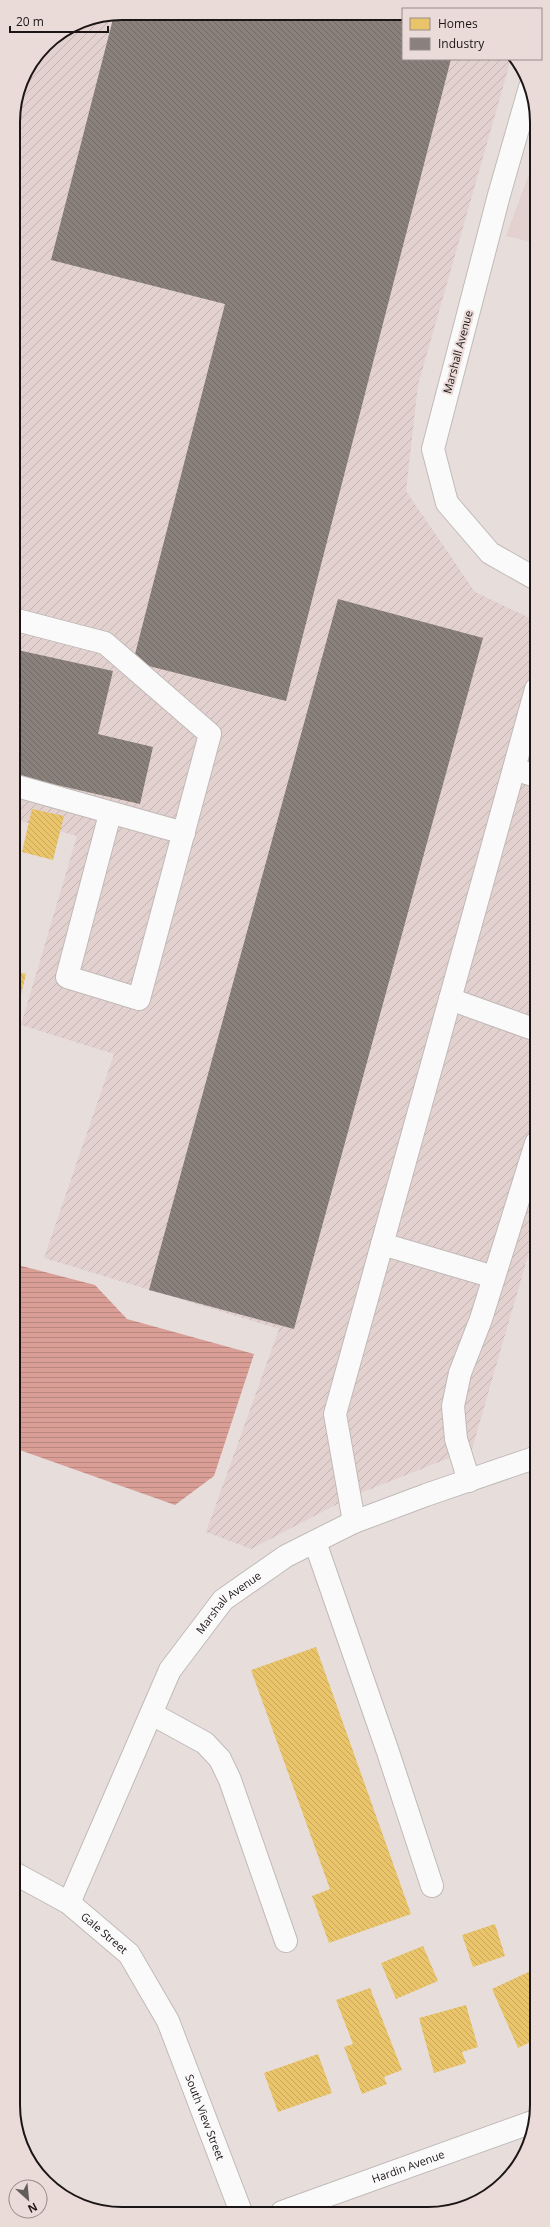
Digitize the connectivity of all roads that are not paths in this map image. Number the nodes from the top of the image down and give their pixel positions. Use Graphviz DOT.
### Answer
graph roads {
  1 [pos="527,97"];
  2 [pos="530,576"];
  3 [pos="20,621"];
  4 [pos="530,711"];
  5 [pos="514,769"];
  6 [pos="530,774"];
  7 [pos="20,787"];
  8 [pos="110,814"];
  9 [pos="184,833"];
  10 [pos="450,999"];
  11 [pos="530,1028"];
  12 [pos="530,1162"];
  13 [pos="382,1244"];
  14 [pos="494,1277"];
  15 [pos="530,1460"];
  16 [pos="469,1480"];
  17 [pos="354,1522"];
  18 [pos="315,1542"];
  19 [pos="152,1714"];
  20 [pos="20,1876"];
  21 [pos="432,1886"];
  22 [pos="69,1903"];
  23 [pos="286,1941"];
  24 [pos="168,2021"];
  25 [pos="528,2123"];
  26 [pos="240,2207"];
  27 [pos="296,2207"];
  1 -- 2 [label="street, Marshall Avenue"];
  3 -- 9 [label="street"];
  4 -- 5 [label="street"];
  5 -- 6 [label="street"];
  5 -- 10 [label="street"];
  7 -- 8 [label="street"];
  8 -- 9 [label="street"];
  8 -- 9 [label="street"];
  10 -- 11 [label="street"];
  10 -- 13 [label="street"];
  12 -- 14 [label="street"];
  13 -- 14 [label="street"];
  13 -- 17 [label="street"];
  14 -- 16 [label="street"];
  15 -- 16 [label="street, Marshall Avenue"];
  16 -- 17 [label="street, Marshall Avenue"];
  17 -- 18 [label="street, Marshall Avenue"];
  18 -- 19 [label="street, Marshall Avenue"];
  18 -- 21 [label="street"];
  19 -- 22 [label="street, Marshall Avenue"];
  19 -- 23 [label="street"];
  20 -- 22 [label="street, Gale Street"];
  22 -- 24 [label="street, Gale Street"];
  24 -- 26 [label="street, South View Street"];
  25 -- 27 [label="street, Hardin Avenue"];
}
